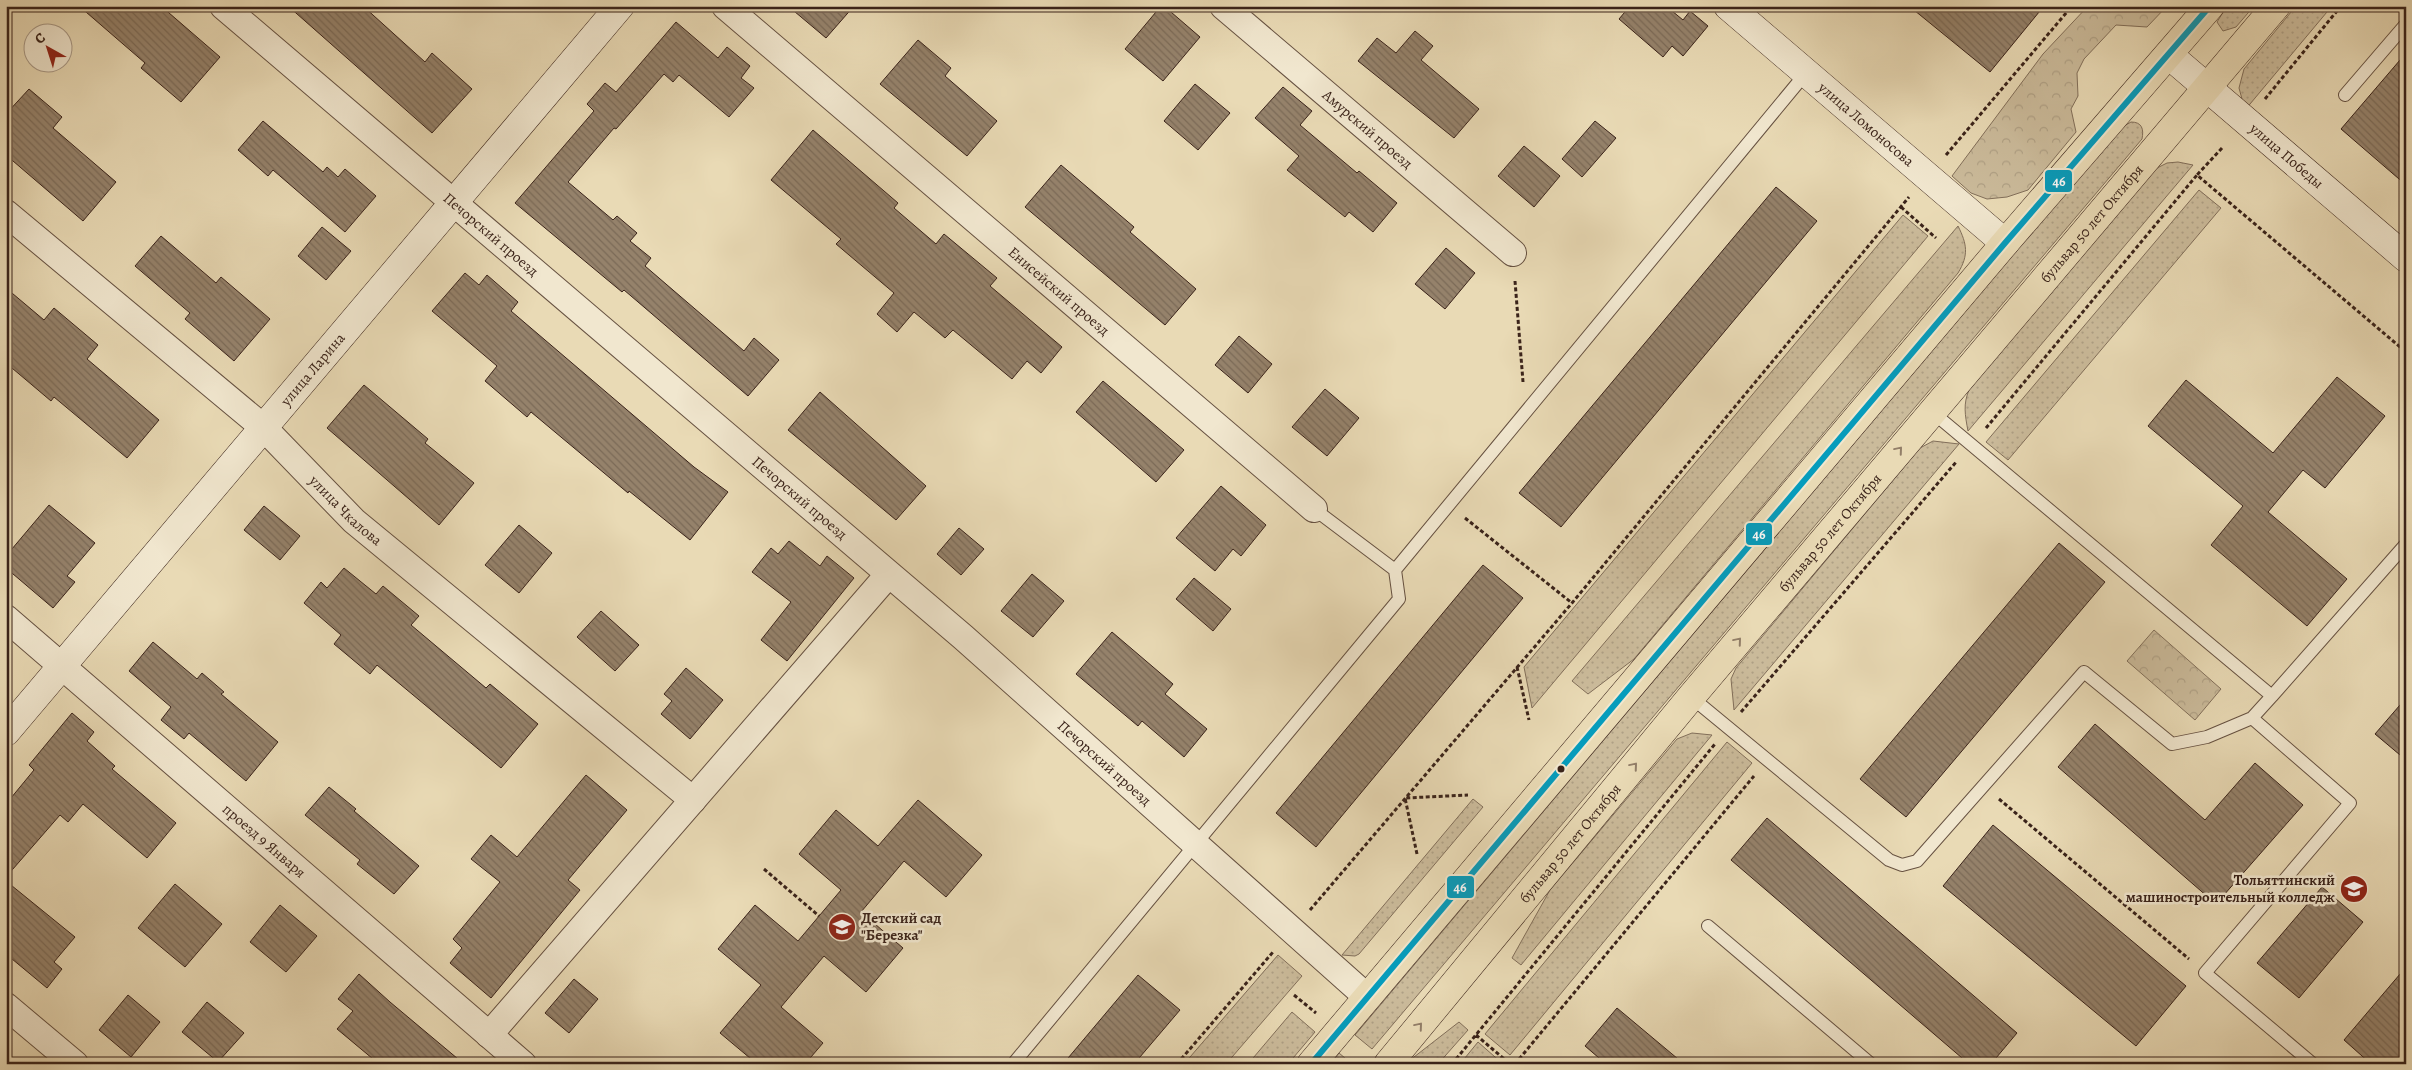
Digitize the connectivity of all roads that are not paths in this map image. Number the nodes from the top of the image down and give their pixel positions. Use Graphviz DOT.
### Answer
graph roads {
  1 [pos="223,6"];
  2 [pos="620,6"];
  3 [pos="726,6"];
  4 [pos="1223,6"];
  5 [pos="1728,6"];
  6 [pos="2210,6"];
  7 [pos="2276,6"];
  8 [pos="2406,24"];
  9 [pos="2169,55"];
  10 [pos="1806,73"];
  11 [pos="2208,88"];
  12 [pos="2345,95"];
  13 [pos="454,203"];
  14 [pos="6,213"];
  15 [pos="2005,243"];
  16 [pos="1513,252"];
  17 [pos="2406,258"];
  18 [pos="1932,411"];
  19 [pos="264,428"];
  20 [pos="1314,509"];
  21 [pos="2406,544"];
  22 [pos="1396,570"];
  23 [pos="888,575"];
  24 [pos="6,618"];
  25 [pos="63,666"];
  26 [pos="2272,696"];
  27 [pos="1691,697"];
  28 [pos="2252,718"];
  29 [pos="6,732"];
  30 [pos="693,800"];
  31 [pos="1196,844"];
  32 [pos="1708,926"];
  33 [pos="1367,997"];
  34 [pos="6,1006"];
  35 [pos="489,1035"];
  36 [pos="75,1064"];
  37 [pos="523,1064"];
  38 [pos="1013,1064"];
  39 [pos="1311,1064"];
  40 [pos="1388,1064"];
  41 [pos="1872,1064"];
  42 [pos="2313,1064"];
  1 -- 13 [label="street, Печорский проезд"];
  2 -- 13 [label="street, улица Ларина"];
  3 -- 20 [label="street, Енисейский проезд"];
  4 -- 16 [label="street, Амурский проезд"];
  5 -- 10 [label="street, улица Ломоносова"];
  6 -- 9 [label="main road"];
  7 -- 11 [label="main road, бульвар 50 лет Октября"];
  8 -- 12 [label="lane"];
  9 -- 11 [label="street, улица Победы"];
  9 -- 15 [label="main road"];
  10 -- 15 [label="street, улица Ломоносова"];
  10 -- 22 [label="lane"];
  11 -- 17 [label="street, улица Победы"];
  11 -- 18 [label="main road, бульвар 50 лет Октября"];
  13 -- 19 [label="street, улица Ларина"];
  13 -- 23 [label="street, Печорский проезд"];
  14 -- 19 [label="street, улица Чкалова"];
  15 -- 33 [label="main road"];
  18 -- 26 [label="lane"];
  27 -- 18 [label="main road, бульвар 50 лет Октября, one-way"];
  19 -- 25 [label="street, улица Ларина"];
  19 -- 30 [label="street, улица Чкалова"];
  20 -- 22 [label="lane, Енисейский проезд"];
  21 -- 26 [label="lane"];
  22 -- 31 [label="lane"];
  23 -- 30 [label="street"];
  23 -- 31 [label="street, Печорский проезд"];
  24 -- 25 [label="street, проезд 9 Января"];
  25 -- 29 [label="street, улица Ларина"];
  25 -- 35 [label="street, проезд 9 Января"];
  26 -- 28 [label="lane"];
  27 -- 28 [label="lane"];
  40 -- 27 [label="main road, бульвар 50 лет Октября, one-way"];
  28 -- 42 [label="lane"];
  30 -- 35 [label="street"];
  31 -- 33 [label="street, Печорский проезд"];
  31 -- 38 [label="lane"];
  32 -- 41 [label="lane"];
  33 -- 39 [label="main road"];
  34 -- 36 [label="street"];
  35 -- 37 [label="street, проезд 9 Января"];
}
